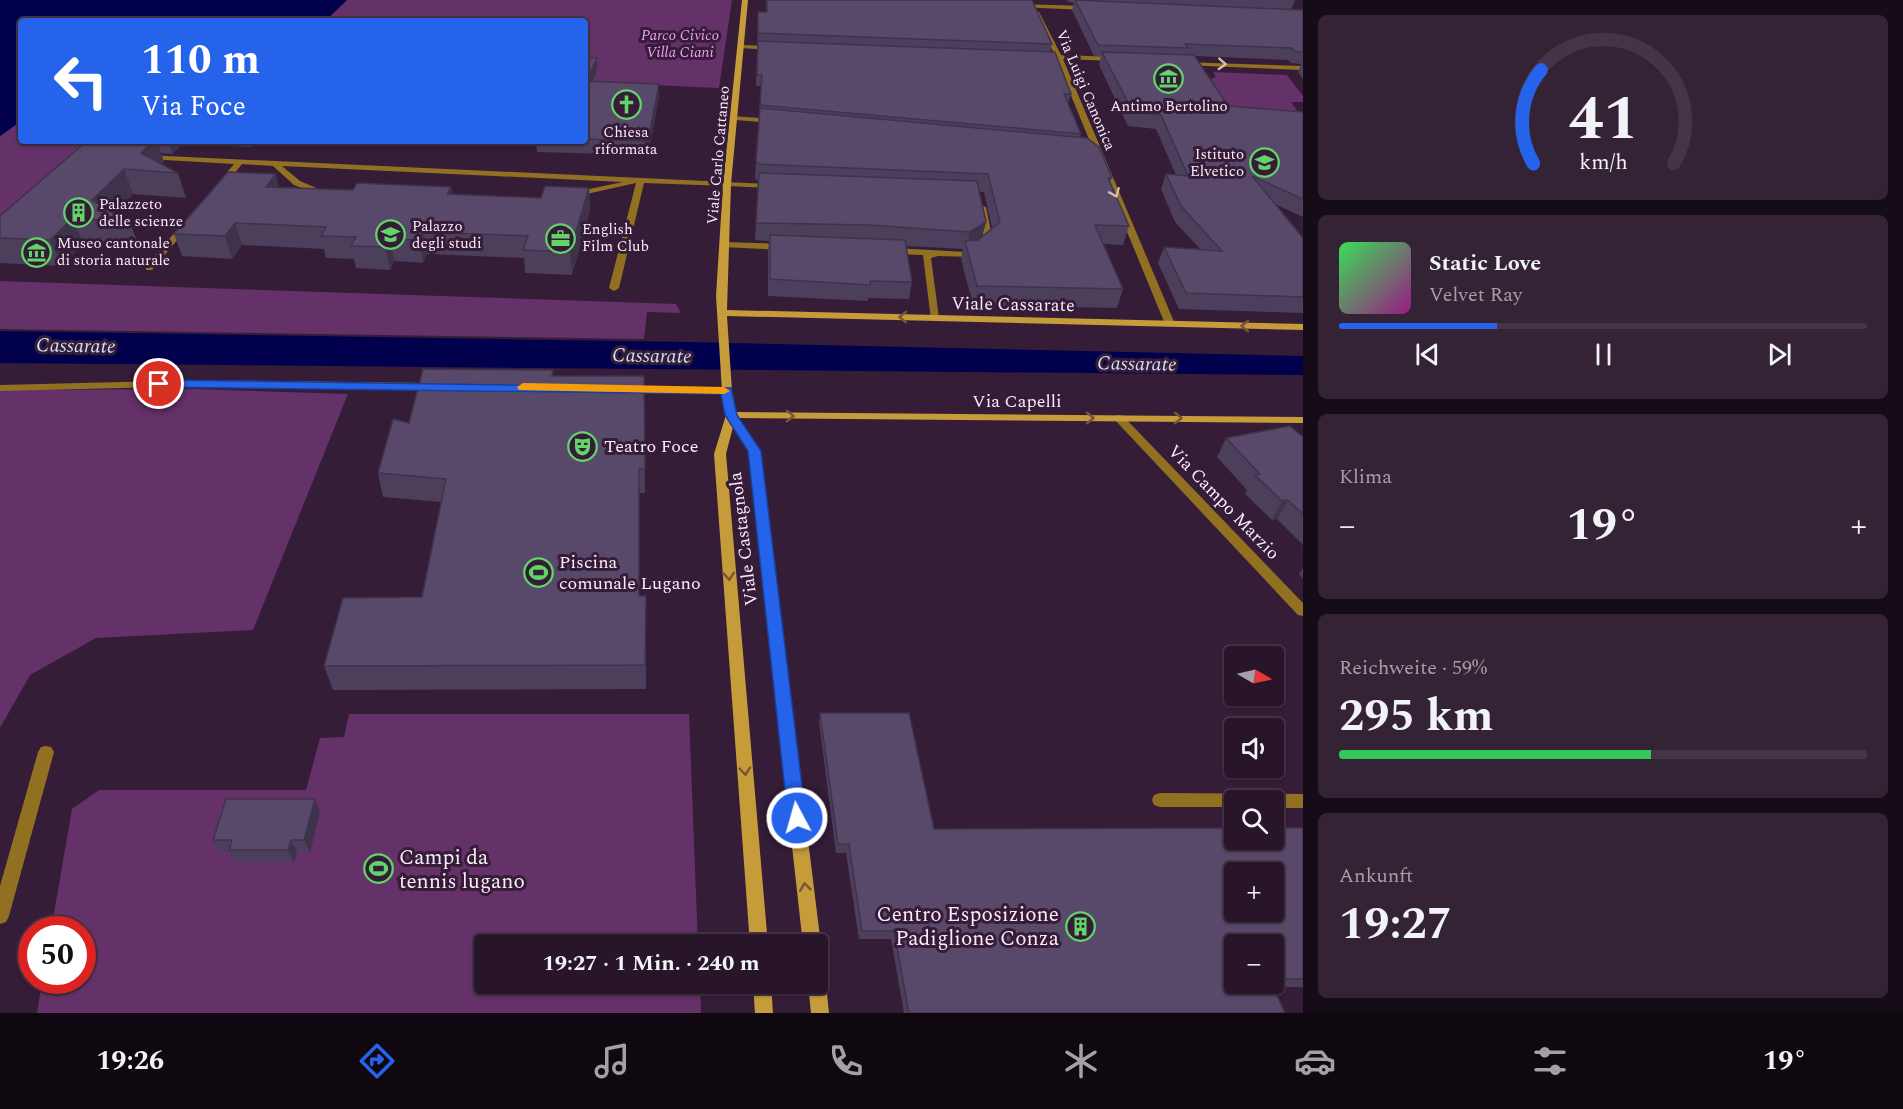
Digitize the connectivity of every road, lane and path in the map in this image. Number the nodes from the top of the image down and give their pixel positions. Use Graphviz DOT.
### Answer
graph roads {
  1 [pos="745,0"];
  2 [pos="1031,3"];
  3 [pos="1012,4"];
  4 [pos="1090,8"];
  5 [pos="741,47"];
  6 [pos="777,48"];
  7 [pos="1035,56"];
  8 [pos="1059,57"];
  9 [pos="1129,60"];
  10 [pos="1175,62"];
  11 [pos="1303,68"];
  12 [pos="735,118"];
  13 [pos="782,122"];
  14 [pos="1086,150"];
  15 [pos="1098,152"];
  16 [pos="148,158"];
  17 [pos="240,162"];
  18 [pos="274,163"];
  19 [pos="444,171"];
  20 [pos="439,180"];
  21 [pos="641,180"];
  22 [pos="727,184"];
  23 [pos="785,186"];
  24 [pos="217,188"];
  25 [pos="979,194"];
  26 [pos="567,196"];
  27 [pos="335,199"];
  28 [pos="194,215"];
  29 [pos="723,245"];
  30 [pos="790,248"];
  31 [pos="885,250"];
  32 [pos="936,254"];
  33 [pos="149,268"];
  34 [pos="614,288"];
  35 [pos="722,313"];
  36 [pos="934,318"];
  37 [pos="1170,324"];
  38 [pos="1303,327"];
  39 [pos="442,386"];
  40 [pos="0,388"];
  41 [pos="621,388"];
  42 [pos="727,391"];
  43 [pos="731,415"];
  44 [pos="1119,418"];
  45 [pos="1303,420"];
  46 [pos="1303,612"];
  47 [pos="46,752"];
  48 [pos="1160,800"];
  49 [pos="1303,801"];
  50 [pos="0,916"];
  51 [pos="758,934"];
  52 [pos="811,934"];
  53 [pos="763,994"];
  54 [pos="818,994"];
  55 [pos="764,1013"];
  56 [pos="820,1013"];
  1 -- 5 [label="main road, Viale Carlo Cattaneo"];
  2 -- 3 [label="street"];
  2 -- 4 [label="street"];
  2 -- 8 [label="street, Via Luigi Canonica"];
  5 -- 6 [label="street"];
  5 -- 12 [label="main road, Viale Carlo Cattaneo"];
  7 -- 8 [label="street"];
  8 -- 9 [label="street"];
  8 -- 15 [label="street, Via Luigi Canonica"];
  10 -- 11 [label="street, one-way"];
  12 -- 13 [label="street"];
  12 -- 22 [label="main road, Viale Carlo Cattaneo"];
  14 -- 15 [label="street"];
  15 -- 37 [label="street, Via Luigi Canonica, one-way"];
  16 -- 17 [label="street"];
  17 -- 18 [label="street"];
  17 -- 24 [label="street"];
  18 -- 19 [label="street"];
  18 -- 27 [label="street"];
  19 -- 20 [label="street"];
  19 -- 21 [label="street"];
  21 -- 22 [label="street"];
  21 -- 26 [label="street"];
  21 -- 34 [label="street"];
  22 -- 23 [label="street"];
  22 -- 29 [label="main road, Viale Carlo Cattaneo"];
  25 -- 32 [label="street"];
  28 -- 33 [label="street"];
  29 -- 30 [label="street"];
  29 -- 35 [label="main road, Viale Carlo Cattaneo"];
  31 -- 32 [label="street"];
  32 -- 36 [label="street"];
  36 -- 35 [label="main road, Viale Cassarate, one-way"];
  35 -- 42 [label="main road, Viale Carlo Cattaneo"];
  36 -- 37 [label="main road, Viale Cassarate"];
  38 -- 37 [label="main road, Viale Cassarate, one-way"];
  39 -- 40 [label="street"];
  41 -- 42 [label="street"];
  42 -- 43 [label="main road, Viale Carlo Cattaneo"];
  43 -- 44 [label="main road, Via Capelli, one-way"];
  43 -- 51 [label="main road, Viale Castagnola, one-way"];
  52 -- 43 [label="main road, Viale Castagnola, one-way"];
  44 -- 45 [label="main road, Via Capelli, one-way"];
  44 -- 46 [label="street, Via Campo Marzio"];
  47 -- 50 [label="street"];
  48 -- 49 [label="street"];
  53 -- 55 [label="main road"];
  54 -- 56 [label="main road"];
}
